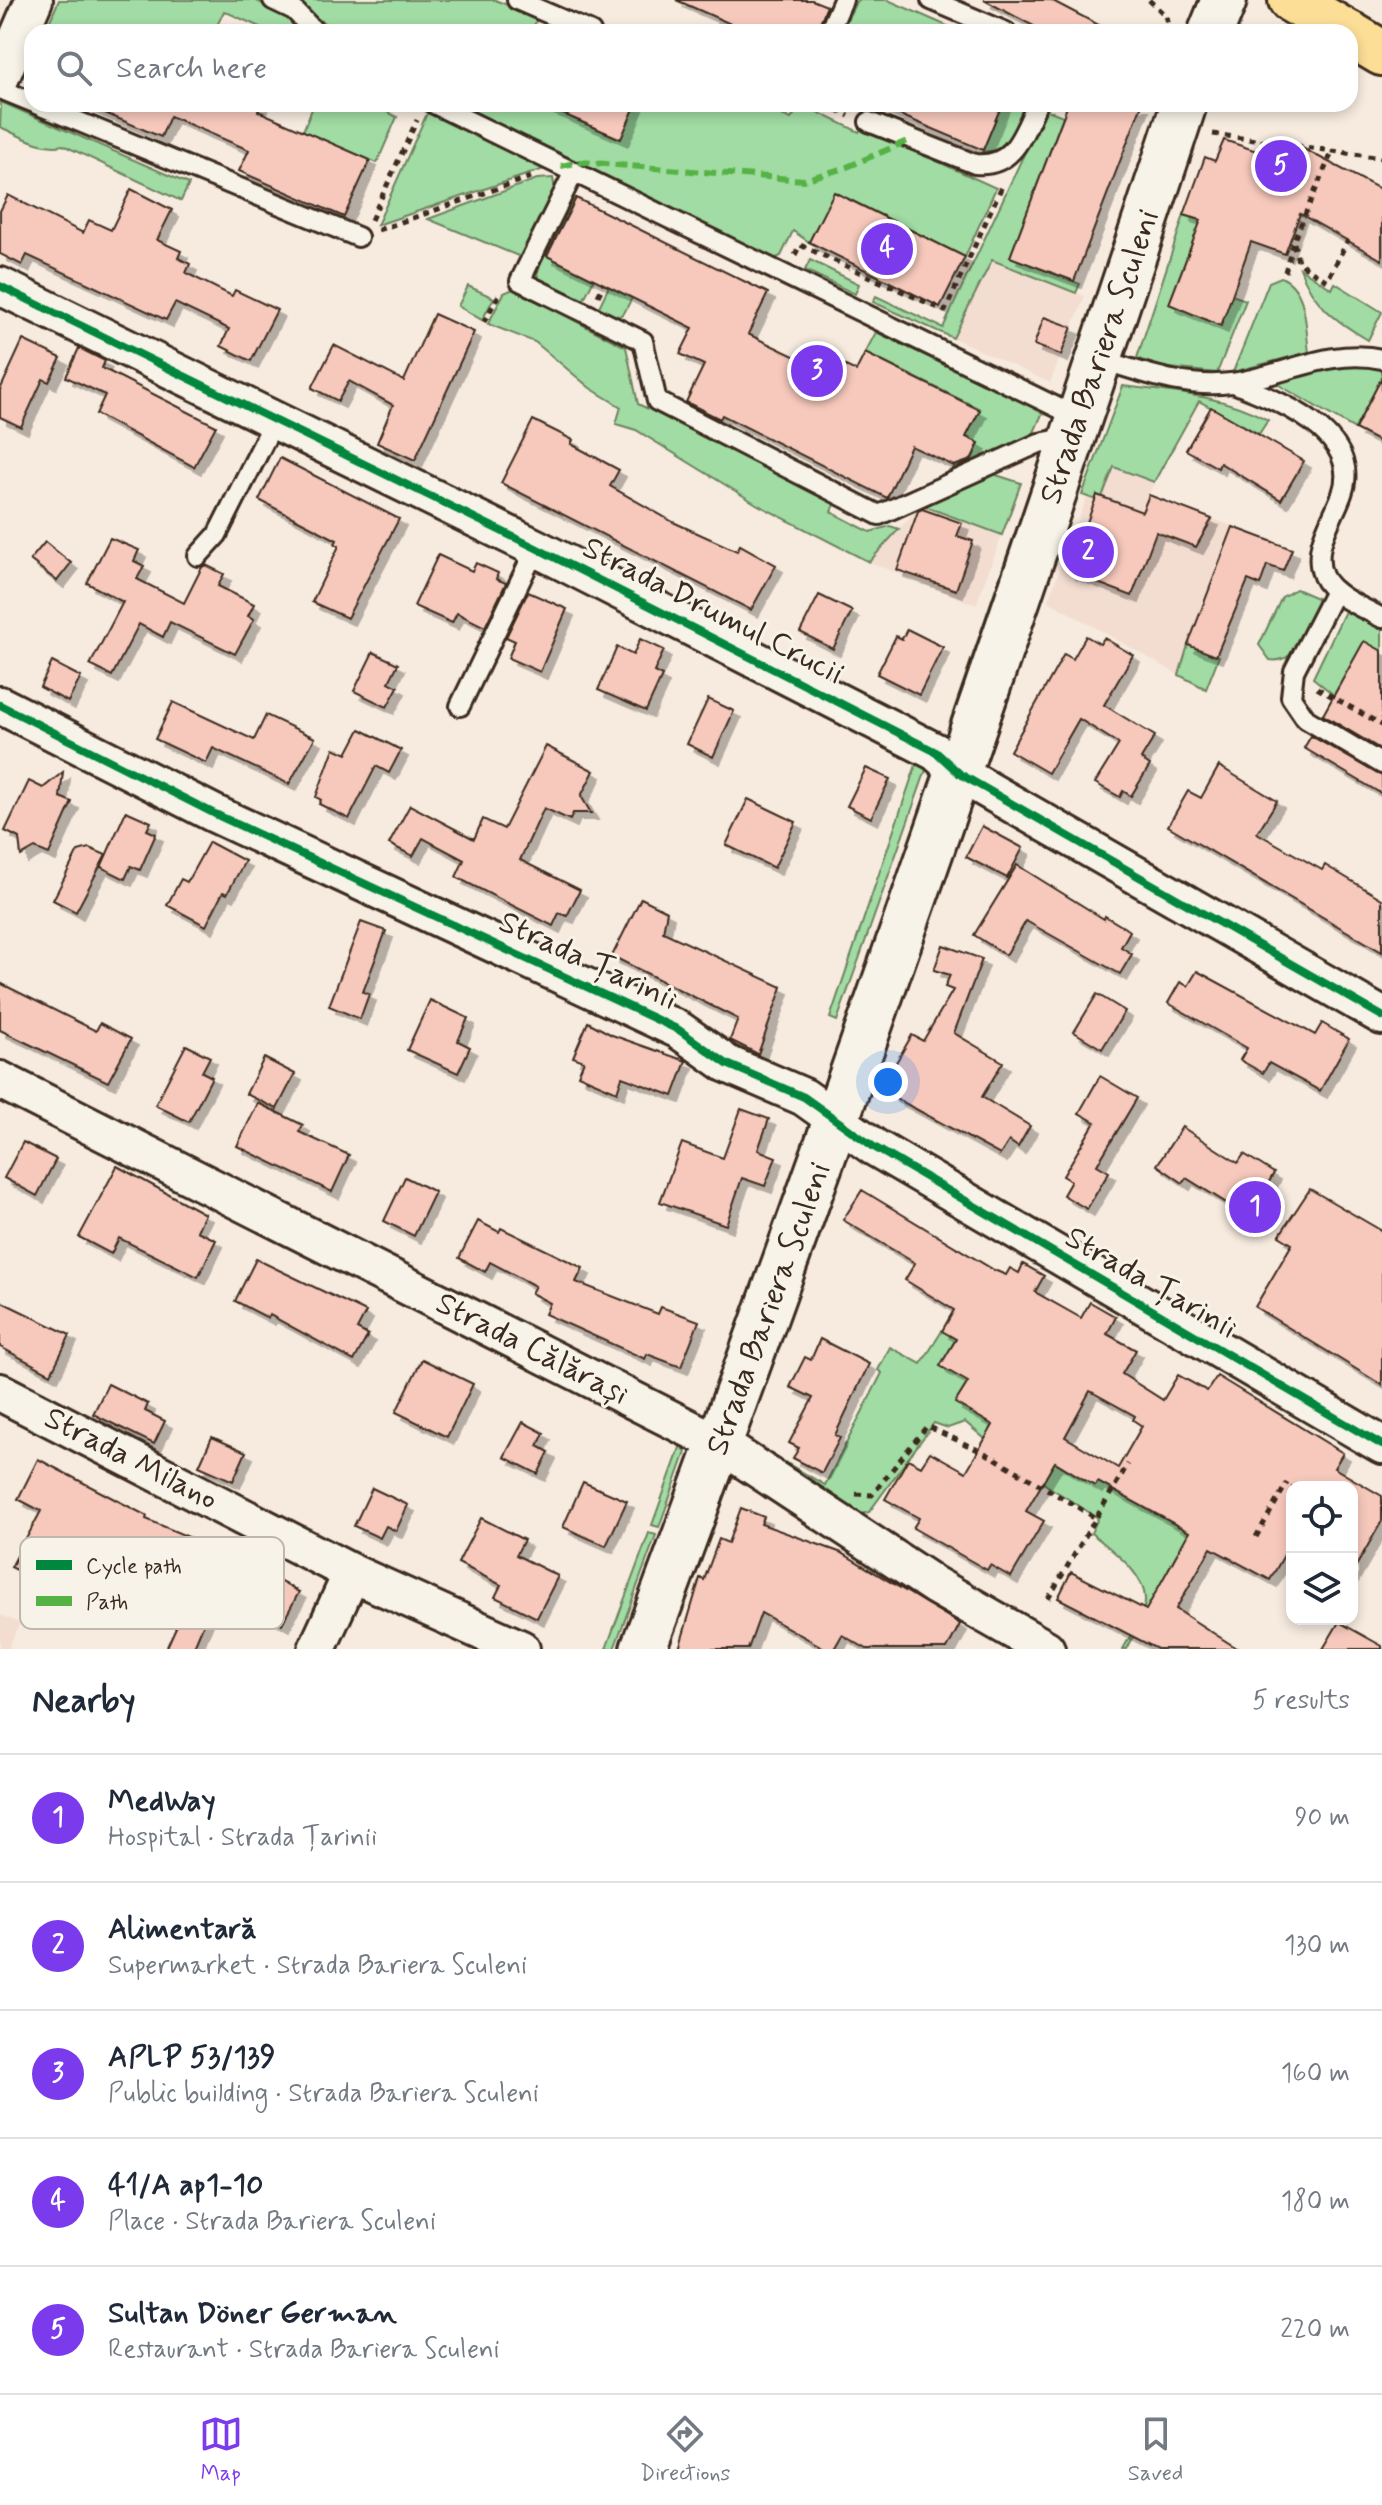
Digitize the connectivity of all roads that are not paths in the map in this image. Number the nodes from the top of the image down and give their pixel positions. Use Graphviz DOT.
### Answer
graph roads {
  1 [pos="34,0"];
  2 [pos="273,0"];
  3 [pos="517,0"];
  4 [pos="843,0"];
  5 [pos="931,0"];
  6 [pos="1224,0"];
  7 [pos="1291,0"];
  8 [pos="307,24"];
  9 [pos="572,24"];
  10 [pos="832,24"];
  11 [pos="987,24"];
  12 [pos="1214,24"];
  13 [pos="1332,24"];
  14 [pos="1358,39"];
  15 [pos="1382,53"];
  16 [pos="0,79"];
  17 [pos="0,89"];
  18 [pos="24,99"];
  19 [pos="56,112"];
  20 [pos="450,112"];
  21 [pos="1033,112"];
  22 [pos="1181,112"];
  23 [pos="869,122"];
  24 [pos="567,169"];
  25 [pos="361,236"];
  26 [pos="0,286"];
  27 [pos="1099,359"];
  28 [pos="1382,359"];
  29 [pos="1233,383"];
  30 [pos="275,420"];
  31 [pos="1076,428"];
  32 [pos="536,548"];
  33 [pos="198,556"];
  34 [pos="1335,591"];
  35 [pos="1382,618"];
  36 [pos="0,705"];
  37 [pos="460,706"];
  38 [pos="1382,764"];
  39 [pos="960,774"];
  40 [pos="1382,1016"];
  41 [pos="2,1086"];
  42 [pos="838,1123"];
  43 [pos="0,1392"];
  44 [pos="720,1444"];
  45 [pos="1382,1445"];
  46 [pos="282,1537"];
  47 [pos="284,1538"];
  48 [pos="352,1573"];
  49 [pos="317,1649"];
  50 [pos="521,1649"];
  51 [pos="643,1649"];
  52 [pos="1046,1649"];
  1 -- 16 [label="street"];
  2 -- 8 [label="lane"];
  3 -- 9 [label="lane"];
  4 -- 10 [label="lane"];
  5 -- 11 [label="lane"];
  6 -- 12 [label="main road"];
  7 -- 13 [label="main road"];
  14 -- 15 [label="main road"];
  17 -- 18 [label="lane"];
  19 -- 25 [label="lane"];
  20 -- 24 [label="lane"];
  21 -- 23 [label="lane"];
  22 -- 27 [label="main road, Strada Bariera Sculeni"];
  24 -- 31 [label="lane"];
  24 -- 31 [label="lane"];
  26 -- 30 [label="street, Strada Drumul Crucii"];
  27 -- 29 [label="lane"];
  27 -- 31 [label="main road, Strada Bariera Sculeni"];
  28 -- 29 [label="lane"];
  29 -- 34 [label="lane"];
  30 -- 32 [label="street, Strada Drumul Crucii"];
  30 -- 33 [label="lane"];
  31 -- 39 [label="main road, Strada Bariera Sculeni"];
  32 -- 37 [label="lane"];
  32 -- 39 [label="street, Strada Drumul Crucii"];
  34 -- 35 [label="lane"];
  34 -- 38 [label="lane"];
  36 -- 42 [label="street, Strada Țarinii"];
  39 -- 40 [label="street, Strada Drumul Crucii"];
  39 -- 42 [label="main road, Strada Bariera Sculeni"];
  41 -- 44 [label="street, Strada Călărași"];
  42 -- 44 [label="main road, Strada Bariera Sculeni"];
  42 -- 45 [label="street, Strada Țarinii"];
  43 -- 46 [label="street, Strada Milano"];
  44 -- 51 [label="main road, Strada Bariera Sculeni"];
  44 -- 52 [label="street, Strada Călărași"];
  47 -- 48 [label="street, Strada Milano"];
  48 -- 49 [label="street"];
  48 -- 50 [label="street, Strada Milano"];
}
